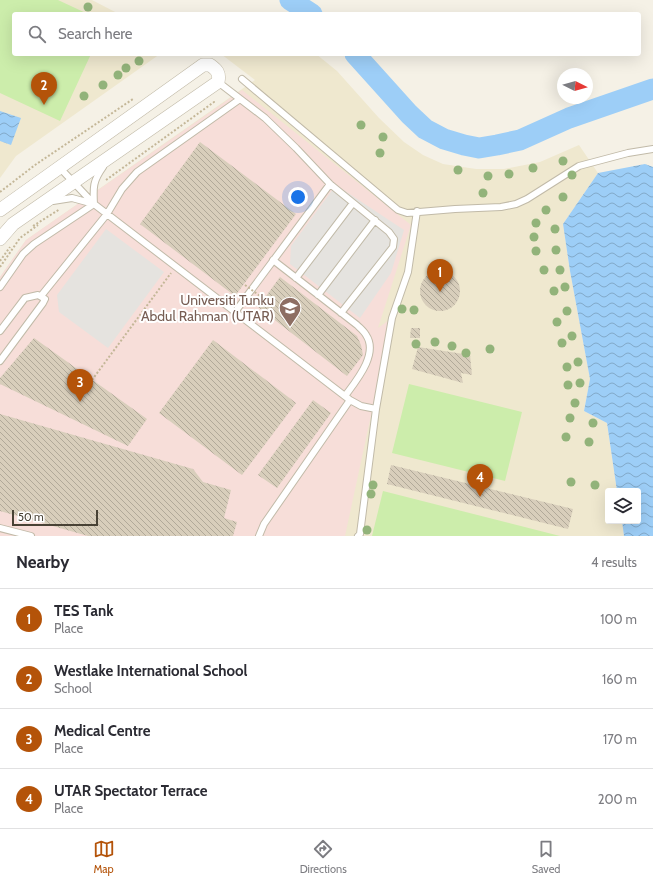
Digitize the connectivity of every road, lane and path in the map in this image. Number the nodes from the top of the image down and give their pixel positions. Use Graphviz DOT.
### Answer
graph roads {
  1 [pos="242,79"];
  2 [pos="218,82"];
  3 [pos="215,97"];
  4 [pos="134,98"];
  5 [pos="240,99"];
  6 [pos="653,149"];
  7 [pos="110,157"];
  8 [pos="60,168"];
  9 [pos="73,182"];
  10 [pos="330,184"];
  11 [pos="93,189"];
  12 [pos="0,192"];
  13 [pos="75,199"];
  14 [pos="44,202"];
  15 [pos="353,203"];
  16 [pos="94,204"];
  17 [pos="0,210"];
  18 [pos="417,211"];
  19 [pos="107,214"];
  20 [pos="47,218"];
  21 [pos="375,220"];
  22 [pos="0,239"];
  23 [pos="273,260"];
  24 [pos="0,261"];
  25 [pos="0,267"];
  26 [pos="176,267"];
  27 [pos="296,278"];
  28 [pos="245,285"];
  29 [pos="0,288"];
  30 [pos="318,295"];
  31 [pos="41,296"];
  32 [pos="264,299"];
  33 [pos="235,312"];
  34 [pos="341,313"];
  35 [pos="0,332"];
  36 [pos="0,361"];
  37 [pos="92,380"];
  38 [pos="348,398"];
  39 [pos="376,410"];
  40 [pos="0,528"];
  41 [pos="31,536"];
  42 [pos="259,536"];
  43 [pos="358,536"];
  1 -- 18 [label="lane"];
  2 -- 5 [label="lane"];
  2 -- 7 [label="street"];
  2 -- 8 [label="street"];
  3 -- 11 [label="path"];
  4 -- 12 [label="path"];
  5 -- 10 [label="lane"];
  5 -- 19 [label="lane"];
  6 -- 18 [label="lane"];
  7 -- 9 [label="street"];
  7 -- 11 [label="lane"];
  8 -- 9 [label="lane"];
  8 -- 17 [label="street"];
  9 -- 14 [label="street"];
  9 -- 16 [label="lane"];
  10 -- 15 [label="lane"];
  10 -- 23 [label="lane"];
  11 -- 16 [label="lane"];
  13 -- 14 [label="lane"];
  13 -- 16 [label="lane"];
  13 -- 20 [label="path"];
  14 -- 22 [label="street"];
  15 -- 21 [label="lane"];
  15 -- 27 [label="lane"];
  16 -- 19 [label="lane"];
  16 -- 29 [label="lane"];
  18 -- 39 [label="lane"];
  19 -- 26 [label="lane"];
  19 -- 31 [label="lane"];
  20 -- 24 [label="path"];
  20 -- 25 [label="path"];
  21 -- 30 [label="lane"];
  21 -- 34 [label="lane"];
  23 -- 27 [label="lane"];
  23 -- 33 [label="lane"];
  26 -- 33 [label="lane"];
  26 -- 37 [label="path"];
  27 -- 30 [label="lane"];
  28 -- 32 [label="path, bridge"];
  30 -- 34 [label="lane"];
  31 -- 35 [label="lane"];
  31 -- 36 [label="lane"];
  33 -- 38 [label="lane"];
  34 -- 38 [label="lane"];
  38 -- 39 [label="lane"];
  38 -- 42 [label="lane"];
  39 -- 43 [label="lane"];
  40 -- 41 [label="lane"];
}
